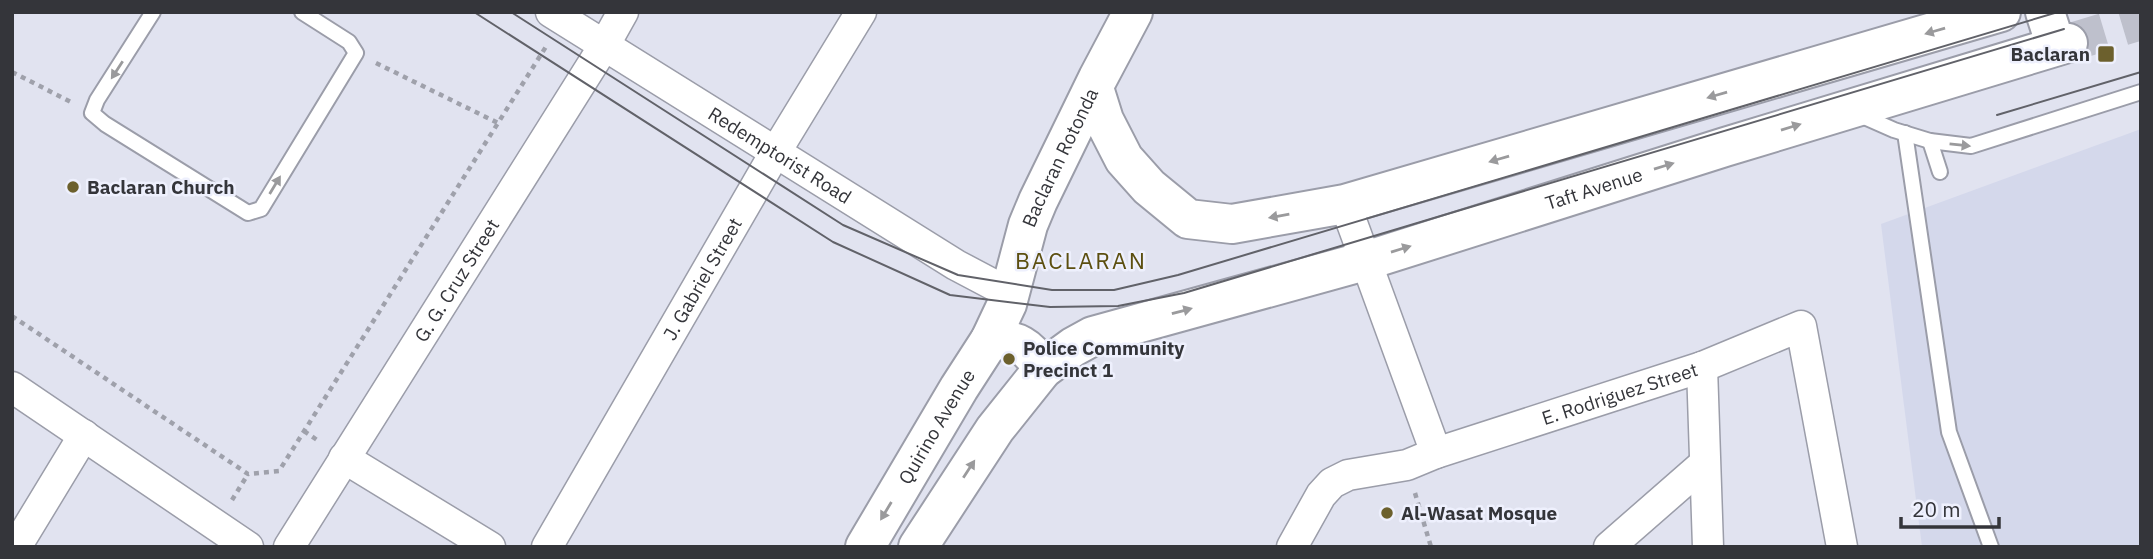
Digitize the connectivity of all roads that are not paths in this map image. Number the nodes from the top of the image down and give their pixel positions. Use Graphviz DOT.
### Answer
graph roads {
  1 [pos="153,12"];
  2 [pos="302,12"];
  3 [pos="623,12"];
  4 [pos="861,12"];
  5 [pos="1133,12"];
  6 [pos="2001,12"];
  7 [pos="557,16"];
  8 [pos="2056,34"];
  9 [pos="604,46"];
  10 [pos="1094,88"];
  11 [pos="2141,92"];
  12 [pos="1849,110"];
  13 [pos="1905,133"];
  14 [pos="1930,141"];
  15 [pos="775,153"];
  16 [pos="1940,172"];
  17 [pos="1345,204"];
  18 [pos="1365,261"];
  19 [pos="1008,298"];
  20 [pos="990,340"];
  21 [pos="1702,367"];
  22 [pos="1043,369"];
  23 [pos="12,387"];
  24 [pos="83,435"];
  25 [pos="1436,453"];
  26 [pos="344,457"];
  27 [pos="1704,464"];
  28 [pos="16,547"];
  29 [pos="248,547"];
  30 [pos="289,547"];
  31 [pos="490,547"];
  32 [pos="547,547"];
  33 [pos="865,547"];
  34 [pos="918,547"];
  35 [pos="1292,547"];
  36 [pos="1609,547"];
  37 [pos="1709,547"];
  38 [pos="1842,547"];
  39 [pos="1991,547"];
  1 -- 2 [label="lane, one-way"];
  3 -- 9 [label="street, G. G. Cruz Street"];
  4 -- 15 [label="street, J. Gabriel Street"];
  5 -- 10 [label="main road"];
  6 -- 17 [label="main road, one-way"];
  7 -- 9 [label="street, Redemptorist Road"];
  8 -- 12 [label="main road, Taft Avenue"];
  9 -- 15 [label="street, Redemptorist Road"];
  9 -- 26 [label="street, G. G. Cruz Street"];
  17 -- 10 [label="main road, Baclaran Rotonda, one-way"];
  10 -- 19 [label="main road, Baclaran Rotonda"];
  14 -- 11 [label="lane, one-way"];
  12 -- 13 [label="lane"];
  18 -- 12 [label="main road, Taft Avenue, one-way"];
  13 -- 14 [label="lane"];
  13 -- 39 [label="lane"];
  14 -- 16 [label="lane"];
  15 -- 19 [label="street, Redemptorist Road"];
  15 -- 32 [label="street, J. Gabriel Street"];
  17 -- 18 [label="street"];
  22 -- 18 [label="main road, Taft Avenue, one-way"];
  18 -- 25 [label="street"];
  19 -- 20 [label="main road, Quirino Avenue"];
  20 -- 22 [label="main road"];
  20 -- 33 [label="main road, Quirino Avenue, one-way"];
  21 -- 25 [label="street, E. Rodriguez Street"];
  21 -- 27 [label="street"];
  21 -- 38 [label="street, E. Rodriguez Street"];
  34 -- 22 [label="main road, one-way"];
  23 -- 24 [label="street"];
  24 -- 28 [label="street"];
  24 -- 29 [label="street"];
  25 -- 35 [label="street, E. Rodriguez Street"];
  26 -- 30 [label="street, G. G. Cruz Street"];
  26 -- 31 [label="street"];
  27 -- 36 [label="street"];
  27 -- 37 [label="street"];
}
